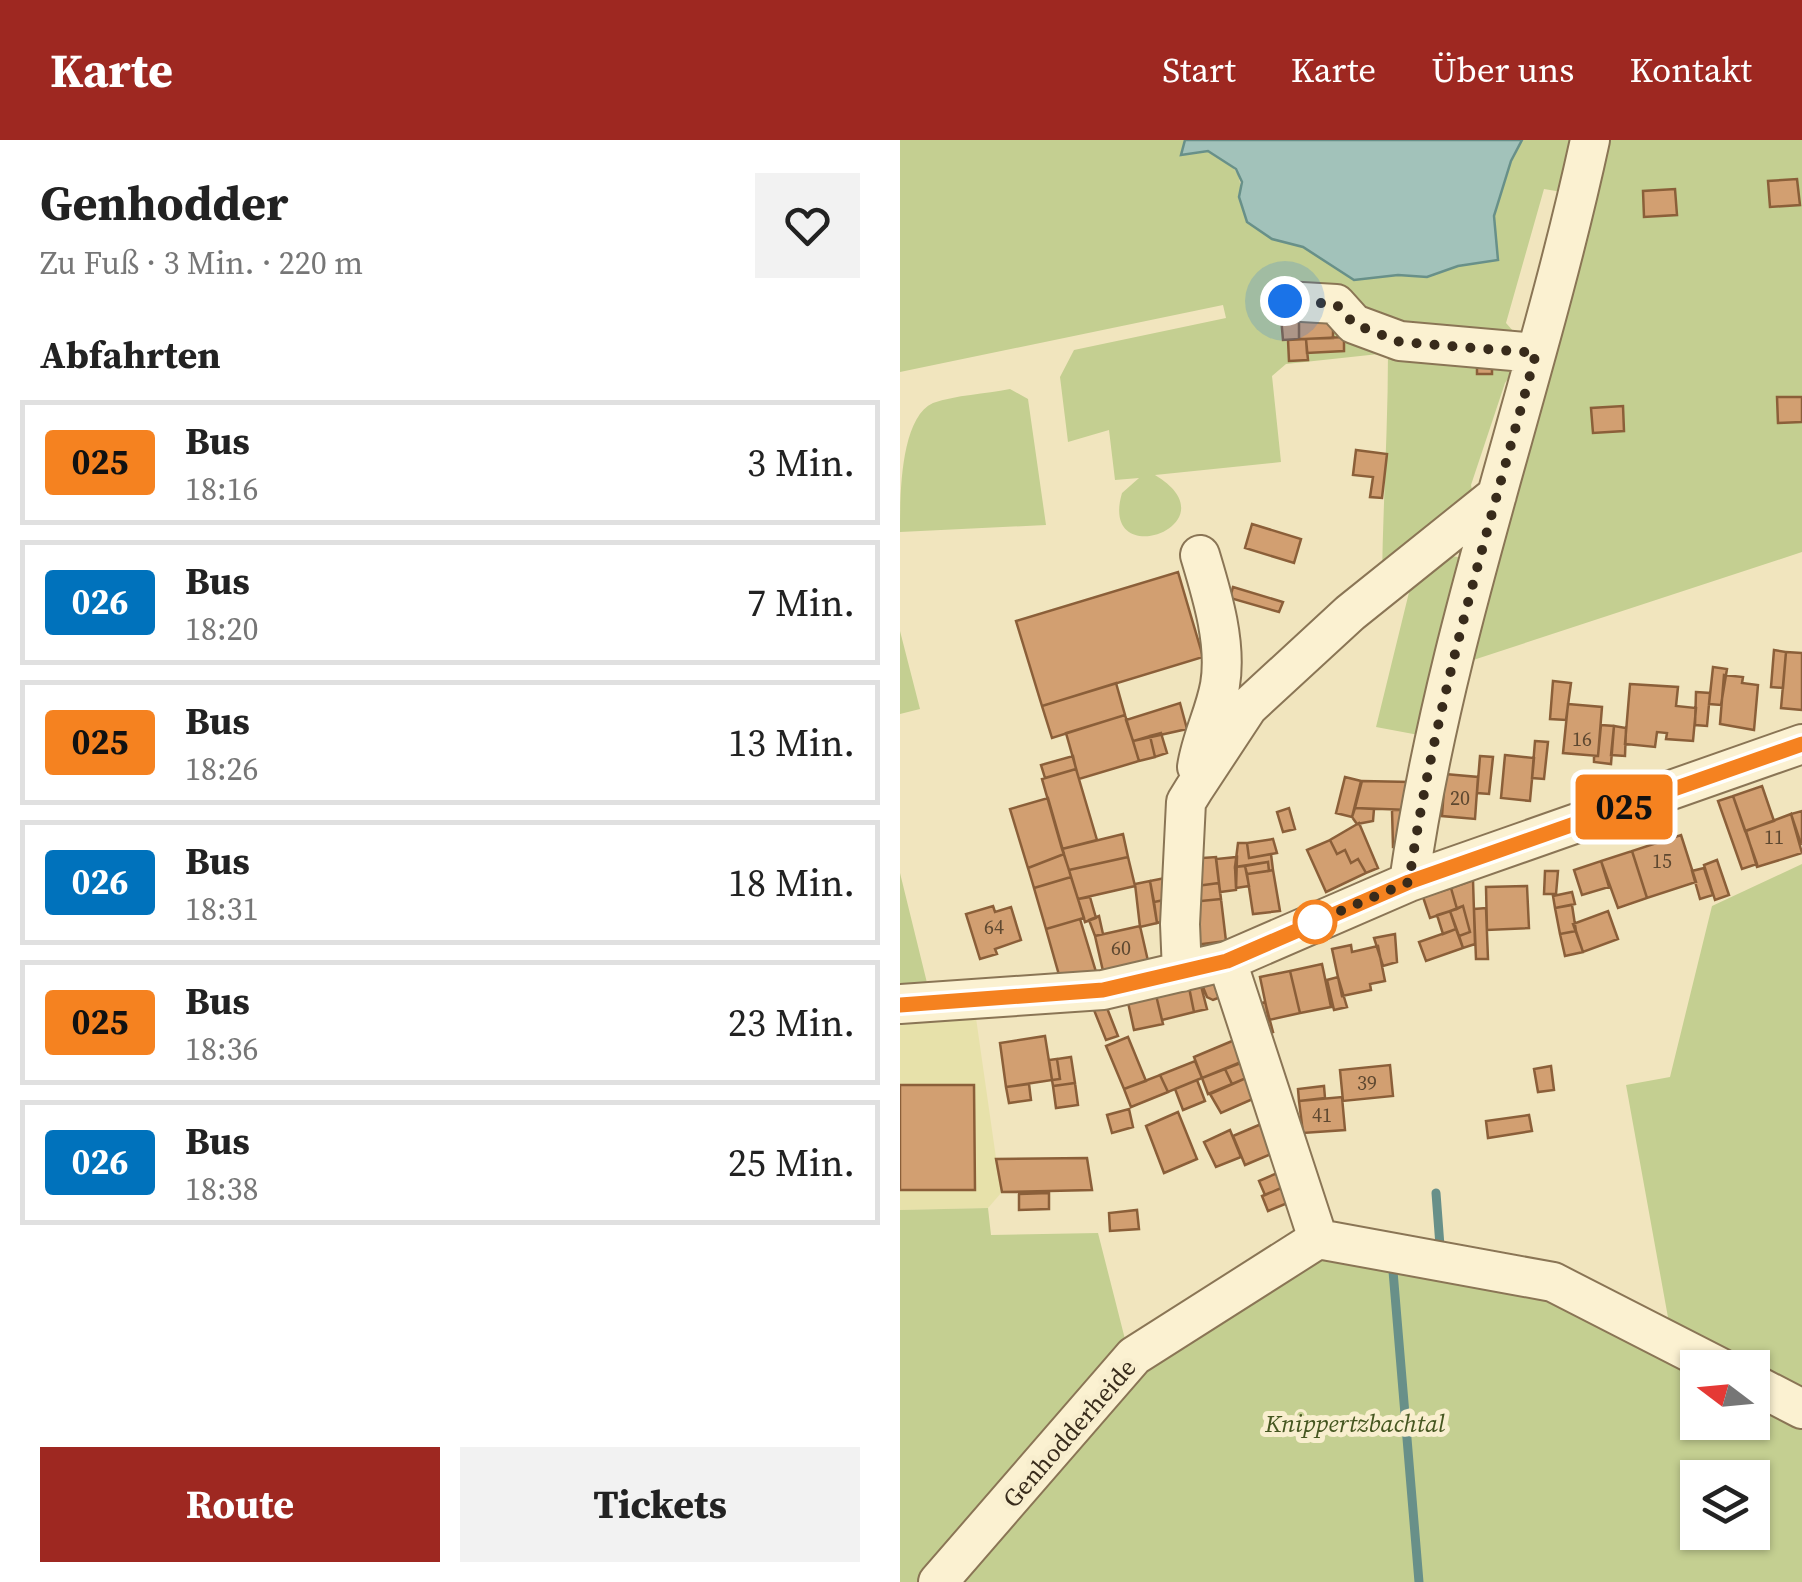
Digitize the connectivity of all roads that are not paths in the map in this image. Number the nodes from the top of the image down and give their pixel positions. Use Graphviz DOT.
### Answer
graph roads {
  1 [pos="1590,140"];
  2 [pos="1285,301"];
  3 [pos="1536,353"];
  4 [pos="1498,495"];
  5 [pos="1200,555"];
  6 [pos="1802,744"];
  7 [pos="1194,788"];
  8 [pos="1409,882"];
  9 [pos="1227,961"];
  10 [pos="1182,972"];
  11 [pos="900,1004"];
  12 [pos="1318,1239"];
  13 [pos="1687,1350"];
  14 [pos="1770,1393"];
  15 [pos="1802,1409"];
  16 [pos="938,1582"];
  1 -- 3 [label="street"];
  2 -- 3 [label="street"];
  3 -- 4 [label="street"];
  4 -- 7 [label="street"];
  4 -- 8 [label="street"];
  5 -- 7 [label="street"];
  6 -- 8 [label="street"];
  7 -- 10 [label="street"];
  8 -- 9 [label="street"];
  9 -- 10 [label="street"];
  9 -- 12 [label="street"];
  10 -- 11 [label="street"];
  12 -- 13 [label="street"];
  12 -- 16 [label="street, Genhodderheide"];
  14 -- 15 [label="street"];
}
